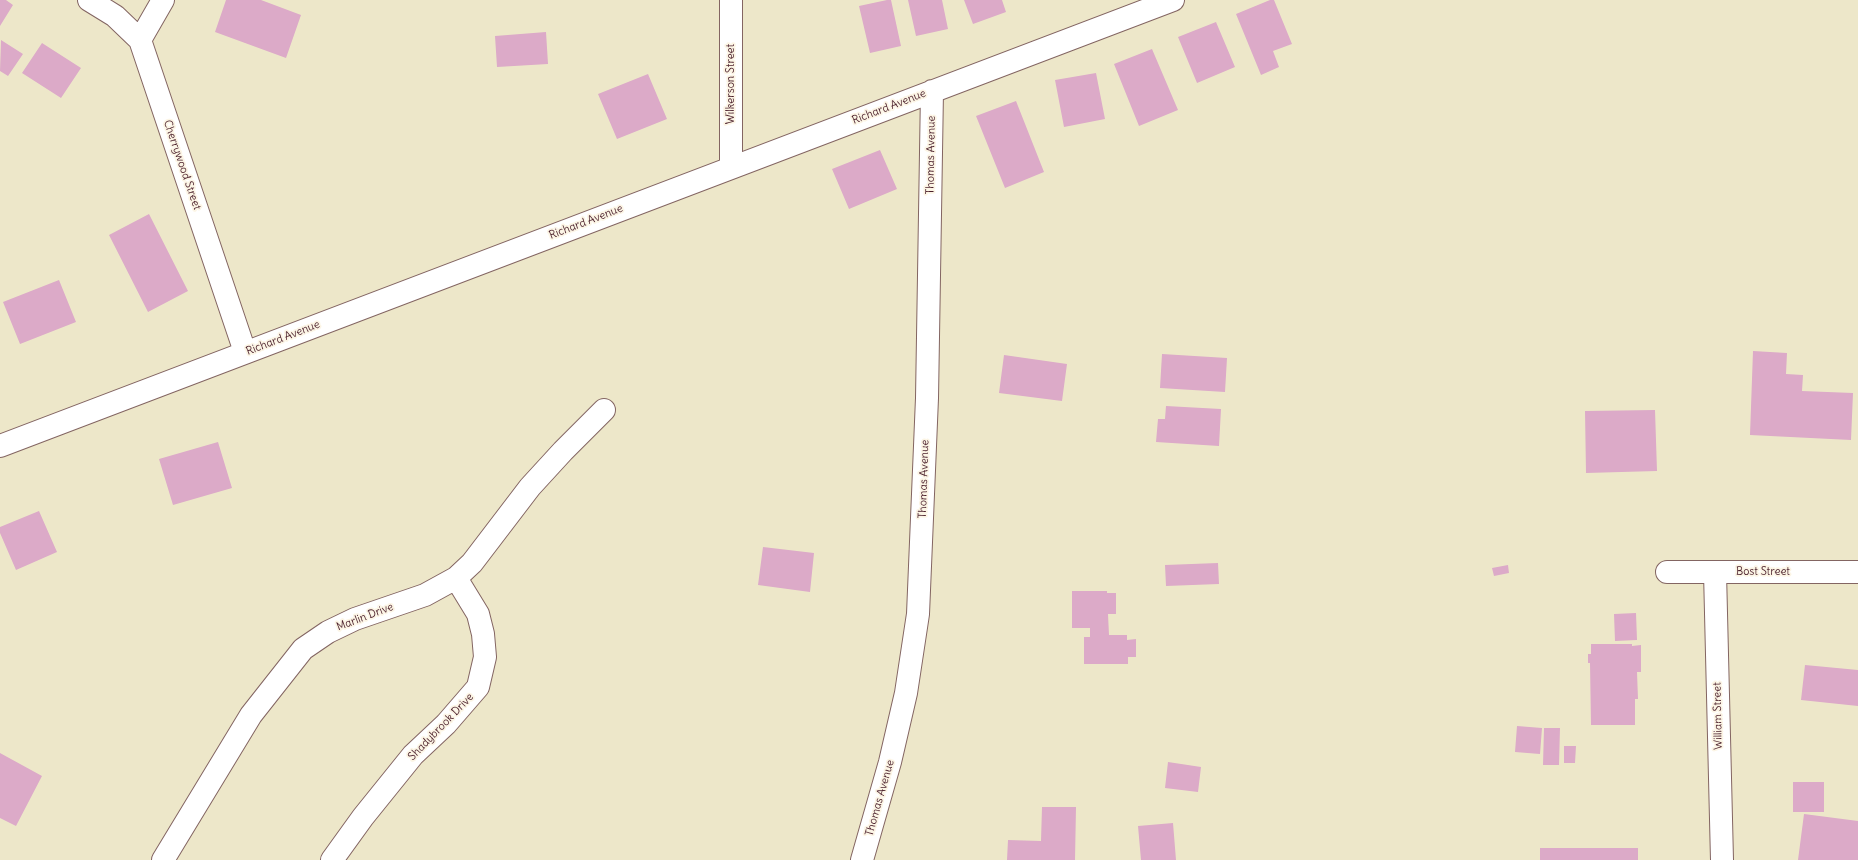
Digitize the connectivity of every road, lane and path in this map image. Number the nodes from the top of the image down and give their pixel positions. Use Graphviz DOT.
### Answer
graph roads {
  1 [pos="88,0"];
  2 [pos="163,0"];
  3 [pos="731,0"];
  4 [pos="1173,0"];
  5 [pos="140,40"];
  6 [pos="932,91"];
  7 [pos="731,167"];
  8 [pos="245,352"];
  9 [pos="604,410"];
  10 [pos="5,440"];
  11 [pos="1667,572"];
  12 [pos="1715,572"];
  13 [pos="1858,572"];
  14 [pos="456,578"];
  15 [pos="163,860"];
  16 [pos="332,860"];
  17 [pos="862,860"];
  18 [pos="1722,860"];
  1 -- 5 [label="street, Cherrywood Street"];
  2 -- 5 [label="street"];
  3 -- 7 [label="street, Wilkerson Street"];
  4 -- 6 [label="street, Richard Avenue"];
  5 -- 8 [label="street, Cherrywood Street"];
  6 -- 7 [label="street, Richard Avenue"];
  6 -- 17 [label="street, Thomas Avenue"];
  7 -- 8 [label="street, Richard Avenue"];
  8 -- 10 [label="street, Richard Avenue"];
  9 -- 14 [label="street, Marlin Drive"];
  11 -- 12 [label="street, Bost Street"];
  12 -- 13 [label="street, Bost Street"];
  12 -- 18 [label="street, William Street"];
  14 -- 15 [label="street, Marlin Drive"];
  14 -- 16 [label="street, Shadybrook Drive"];
}
